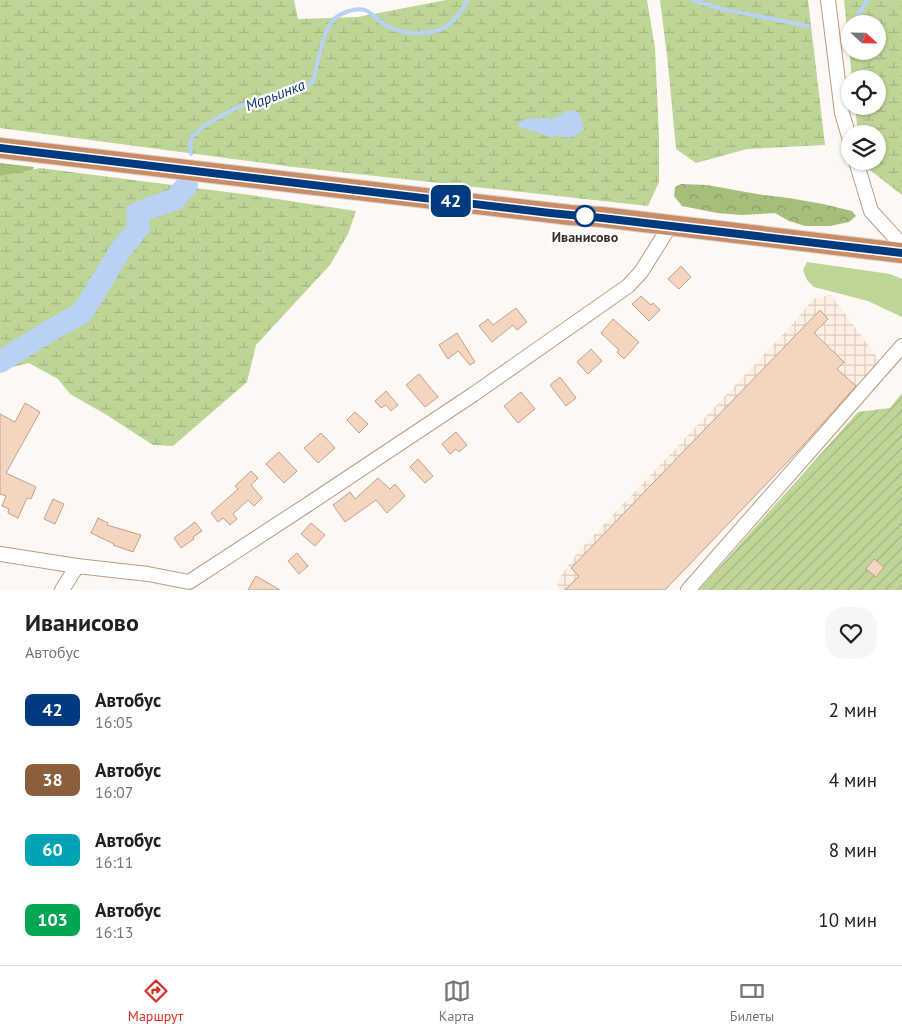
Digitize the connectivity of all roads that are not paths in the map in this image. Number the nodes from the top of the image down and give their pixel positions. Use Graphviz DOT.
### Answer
graph roads {
  1 [pos="828,0"];
  2 [pos="846,125"];
  3 [pos="0,148"];
  4 [pos="859,170"];
  5 [pos="670,226"];
  6 [pos="902,245"];
  7 [pos="902,254"];
  8 [pos="902,346"];
  9 [pos="0,554"];
  10 [pos="77,566"];
  11 [pos="189,586"];
  12 [pos="62,590"];
  13 [pos="688,590"];
  1 -- 2 [label="street"];
  3 -- 5 [label="highway"];
  4 -- 6 [label="street"];
  5 -- 7 [label="highway"];
  5 -- 11 [label="street"];
  8 -- 13 [label="street"];
  9 -- 10 [label="street"];
  10 -- 11 [label="street"];
  10 -- 12 [label="street"];
}
